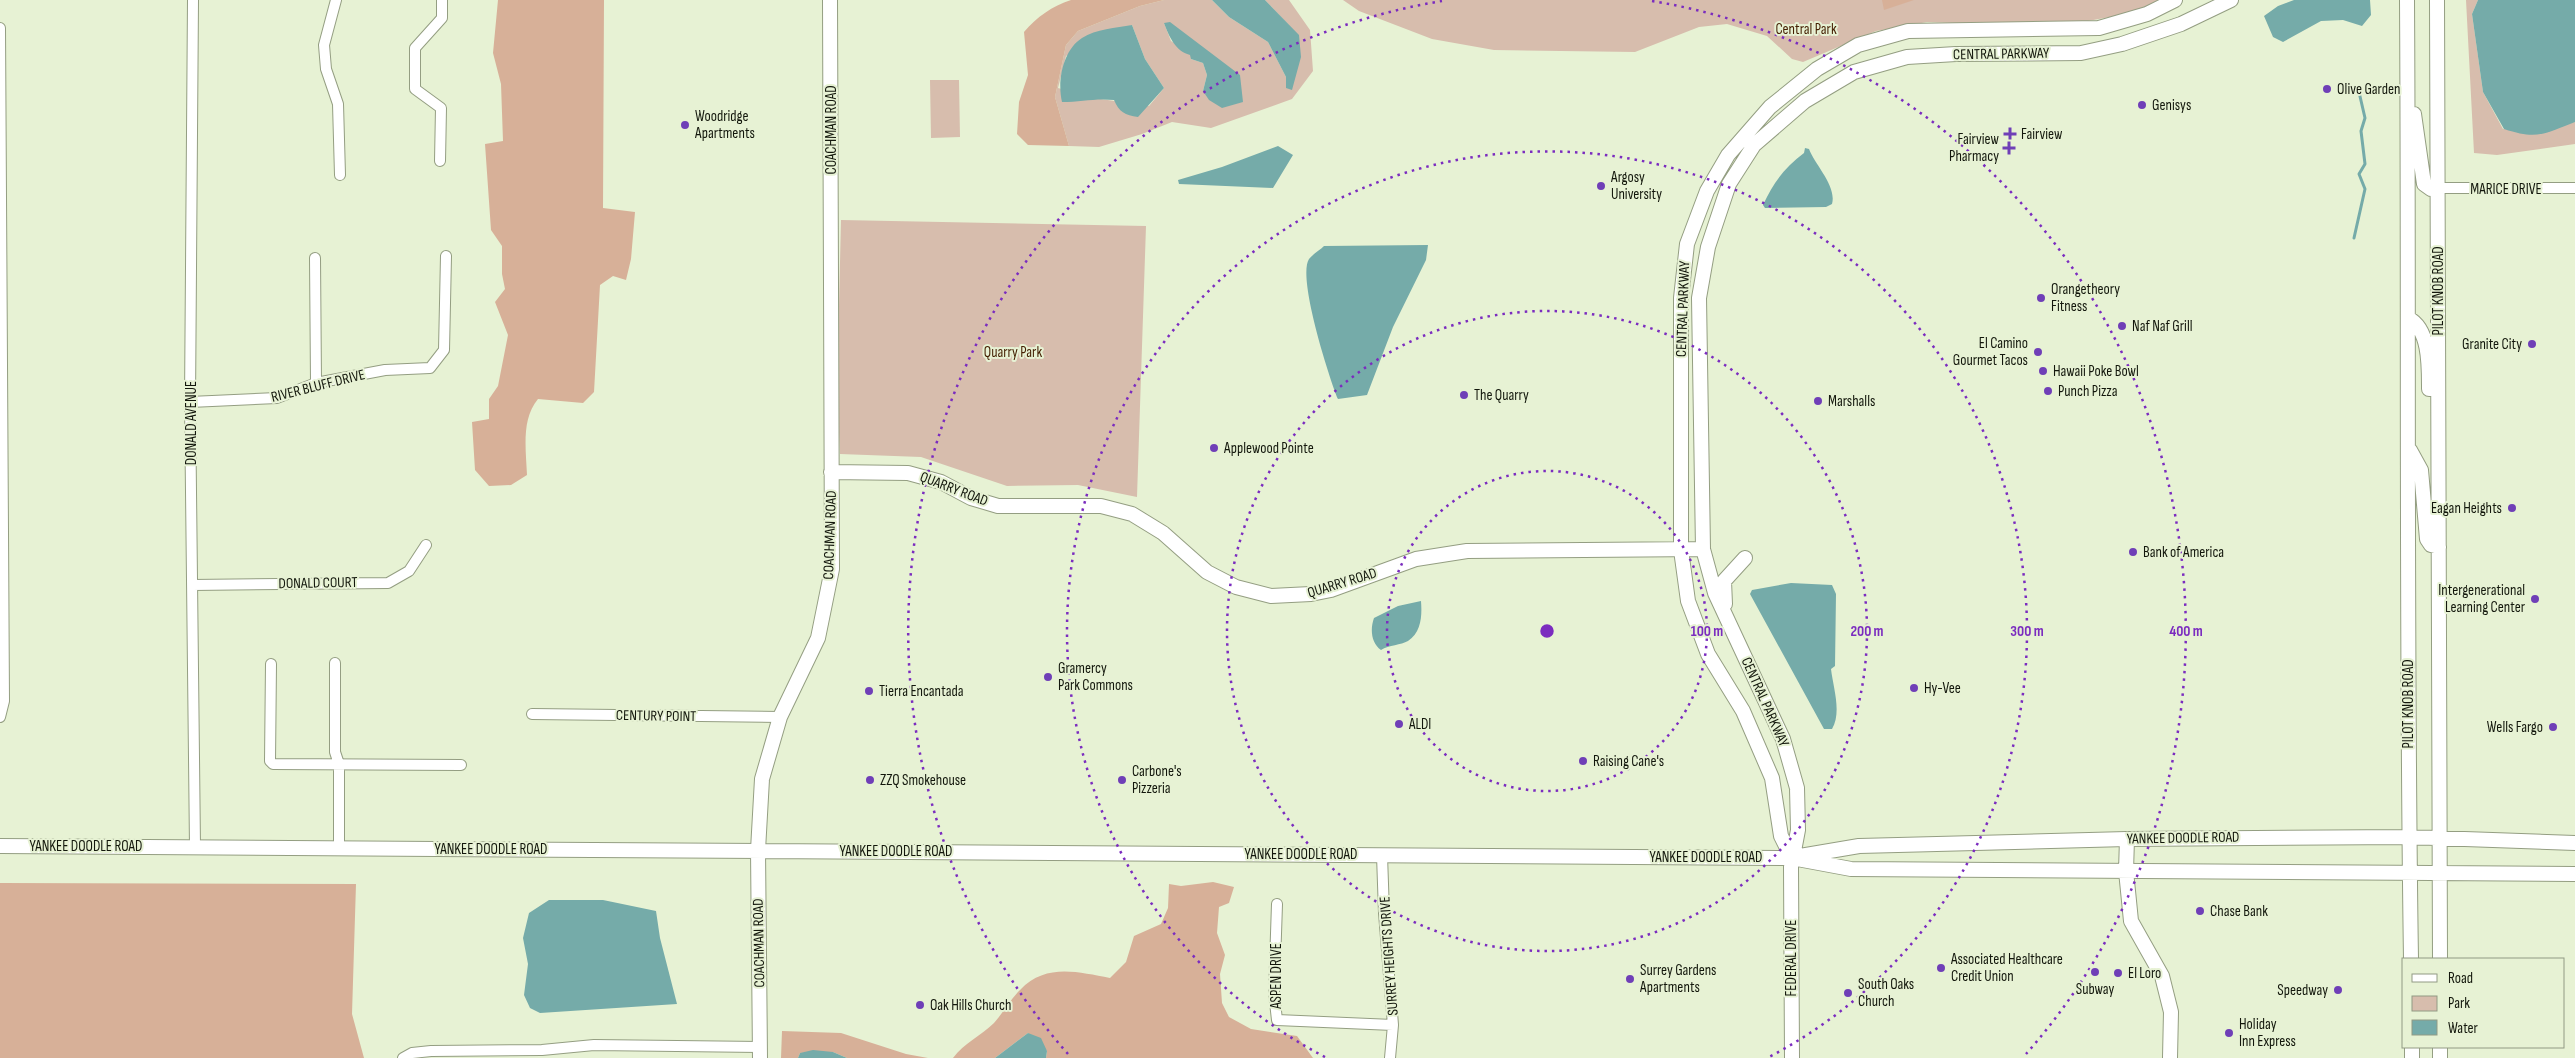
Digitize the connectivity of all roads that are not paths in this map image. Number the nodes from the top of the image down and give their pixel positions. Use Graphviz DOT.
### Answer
graph roads {
  1 [pos="193,0"];
  2 [pos="336,0"];
  3 [pos="442,0"];
  4 [pos="830,0"];
  5 [pos="2175,0"];
  6 [pos="2231,0"];
  7 [pos="2407,0"];
  8 [pos="2437,0"];
  9 [pos="0,28"];
  10 [pos="2408,86"];
  11 [pos="440,160"];
  12 [pos="340,175"];
  13 [pos="2437,188"];
  14 [pos="2575,188"];
  15 [pos="446,256"];
  16 [pos="315,258"];
  17 [pos="2408,318"];
  18 [pos="316,383"];
  19 [pos="190,402"];
  20 [pos="2409,450"];
  21 [pos="831,472"];
  22 [pos="2438,484"];
  23 [pos="426,545"];
  24 [pos="2438,547"];
  25 [pos="1703,549"];
  26 [pos="1681,550"];
  27 [pos="1745,558"];
  28 [pos="192,585"];
  29 [pos="1726,615"];
  30 [pos="335,663"];
  31 [pos="270,664"];
  32 [pos="532,714"];
  33 [pos="0,717"];
  34 [pos="780,717"];
  35 [pos="339,764"];
  36 [pos="461,765"];
  37 [pos="2408,837"];
  38 [pos="2127,839"];
  39 [pos="2439,839"];
  40 [pos="2575,843"];
  41 [pos="0,846"];
  42 [pos="195,847"];
  43 [pos="339,848"];
  44 [pos="758,850"];
  45 [pos="1382,855"];
  46 [pos="1792,858"];
  47 [pos="2126,871"];
  48 [pos="2410,872"];
  49 [pos="2438,873"];
  50 [pos="2575,874"];
  51 [pos="1277,904"];
  52 [pos="2411,958"];
  53 [pos="2440,958"];
  54 [pos="1394,1024"];
  55 [pos="760,1052"];
  56 [pos="403,1058"];
  57 [pos="1390,1058"];
  58 [pos="1792,1058"];
  59 [pos="2170,1058"];
  1 -- 19 [label="street, DONALD AVENUE"];
  2 -- 12 [label="street"];
  3 -- 11 [label="street"];
  4 -- 21 [label="main road, COACHMAN ROAD"];
  5 -- 26 [label="main road, CENTRAL PARKWAY"];
  6 -- 25 [label="main road, CENTRAL PARKWAY"];
  7 -- 10 [label="main road, PILOT KNOB ROAD"];
  8 -- 13 [label="main road, PILOT KNOB ROAD"];
  9 -- 33 [label="street"];
  10 -- 13 [label="main road, PILOT KNOB ROAD"];
  10 -- 17 [label="main road, PILOT KNOB ROAD"];
  13 -- 14 [label="street, MARICE DRIVE"];
  13 -- 22 [label="main road, PILOT KNOB ROAD"];
  15 -- 18 [label="street, RIVER BLUFF DRIVE"];
  16 -- 18 [label="street"];
  17 -- 20 [label="main road, PILOT KNOB ROAD"];
  17 -- 22 [label="main road, PILOT KNOB ROAD"];
  18 -- 19 [label="street, RIVER BLUFF DRIVE"];
  19 -- 28 [label="street, DONALD AVENUE"];
  20 -- 24 [label="main road, PILOT KNOB ROAD"];
  20 -- 37 [label="main road, PILOT KNOB ROAD"];
  21 -- 26 [label="main road, QUARRY ROAD"];
  21 -- 34 [label="main road, COACHMAN ROAD"];
  22 -- 24 [label="main road, PILOT KNOB ROAD"];
  23 -- 28 [label="street, DONALD COURT"];
  24 -- 39 [label="main road, PILOT KNOB ROAD"];
  25 -- 26 [label="main road, QUARRY ROAD"];
  25 -- 29 [label="main road, CENTRAL PARKWAY"];
  26 -- 46 [label="main road, CENTRAL PARKWAY"];
  27 -- 29 [label="main road"];
  28 -- 42 [label="street, DONALD AVENUE"];
  29 -- 46 [label="main road, CENTRAL PARKWAY"];
  30 -- 35 [label="street"];
  31 -- 35 [label="street"];
  32 -- 34 [label="street, CENTURY POINT"];
  34 -- 44 [label="main road, COACHMAN ROAD"];
  35 -- 36 [label="street"];
  35 -- 43 [label="street"];
  37 -- 38 [label="main road, YANKEE DOODLE ROAD"];
  37 -- 39 [label="main road, YANKEE DOODLE ROAD"];
  37 -- 48 [label="main road, PILOT KNOB ROAD"];
  38 -- 46 [label="main road, YANKEE DOODLE ROAD"];
  38 -- 47 [label="main road"];
  39 -- 40 [label="main road, YANKEE DOODLE ROAD"];
  39 -- 49 [label="main road, PILOT KNOB ROAD"];
  41 -- 42 [label="main road, YANKEE DOODLE ROAD"];
  42 -- 43 [label="main road, YANKEE DOODLE ROAD"];
  43 -- 44 [label="main road, YANKEE DOODLE ROAD"];
  44 -- 45 [label="main road, YANKEE DOODLE ROAD"];
  44 -- 55 [label="main road, COACHMAN ROAD"];
  45 -- 46 [label="main road, YANKEE DOODLE ROAD"];
  45 -- 54 [label="street, SURREY HEIGHTS DRIVE"];
  46 -- 47 [label="main road, YANKEE DOODLE ROAD"];
  46 -- 58 [label="main road, FEDERAL DRIVE"];
  47 -- 48 [label="main road, YANKEE DOODLE ROAD"];
  47 -- 59 [label="main road"];
  48 -- 49 [label="main road, YANKEE DOODLE ROAD"];
  48 -- 52 [label="main road, PILOT KNOB ROAD"];
  49 -- 50 [label="main road, YANKEE DOODLE ROAD"];
  49 -- 53 [label="main road, PILOT KNOB ROAD"];
  51 -- 54 [label="street, ASPEN DRIVE"];
  54 -- 57 [label="street, SURREY HEIGHTS DRIVE"];
  55 -- 56 [label="street"];
}
